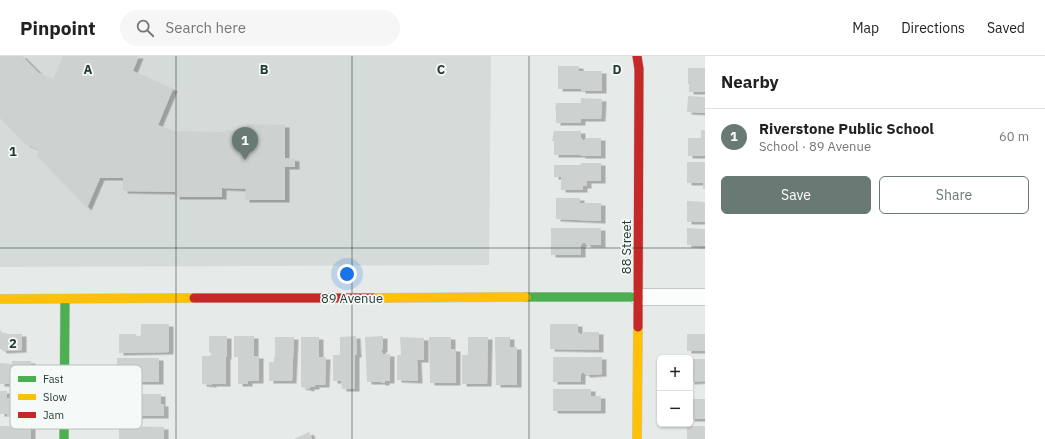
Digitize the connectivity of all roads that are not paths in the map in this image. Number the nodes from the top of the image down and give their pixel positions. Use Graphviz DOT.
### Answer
graph roads {
  1 [pos="637,56"];
  2 [pos="638,297"];
  3 [pos="705,297"];
  4 [pos="0,299"];
  5 [pos="65,299"];
  6 [pos="65,365"];
  7 [pos="64,429"];
  8 [pos="64,439"];
  9 [pos="637,439"];
  1 -- 2 [label="street, 88 Street"];
  2 -- 3 [label="street, 89 Avenue"];
  2 -- 5 [label="street, 89 Avenue"];
  2 -- 9 [label="street, 88 Street"];
  4 -- 5 [label="street, 89 Avenue"];
  5 -- 6 [label="street"];
  7 -- 8 [label="street"];
}
